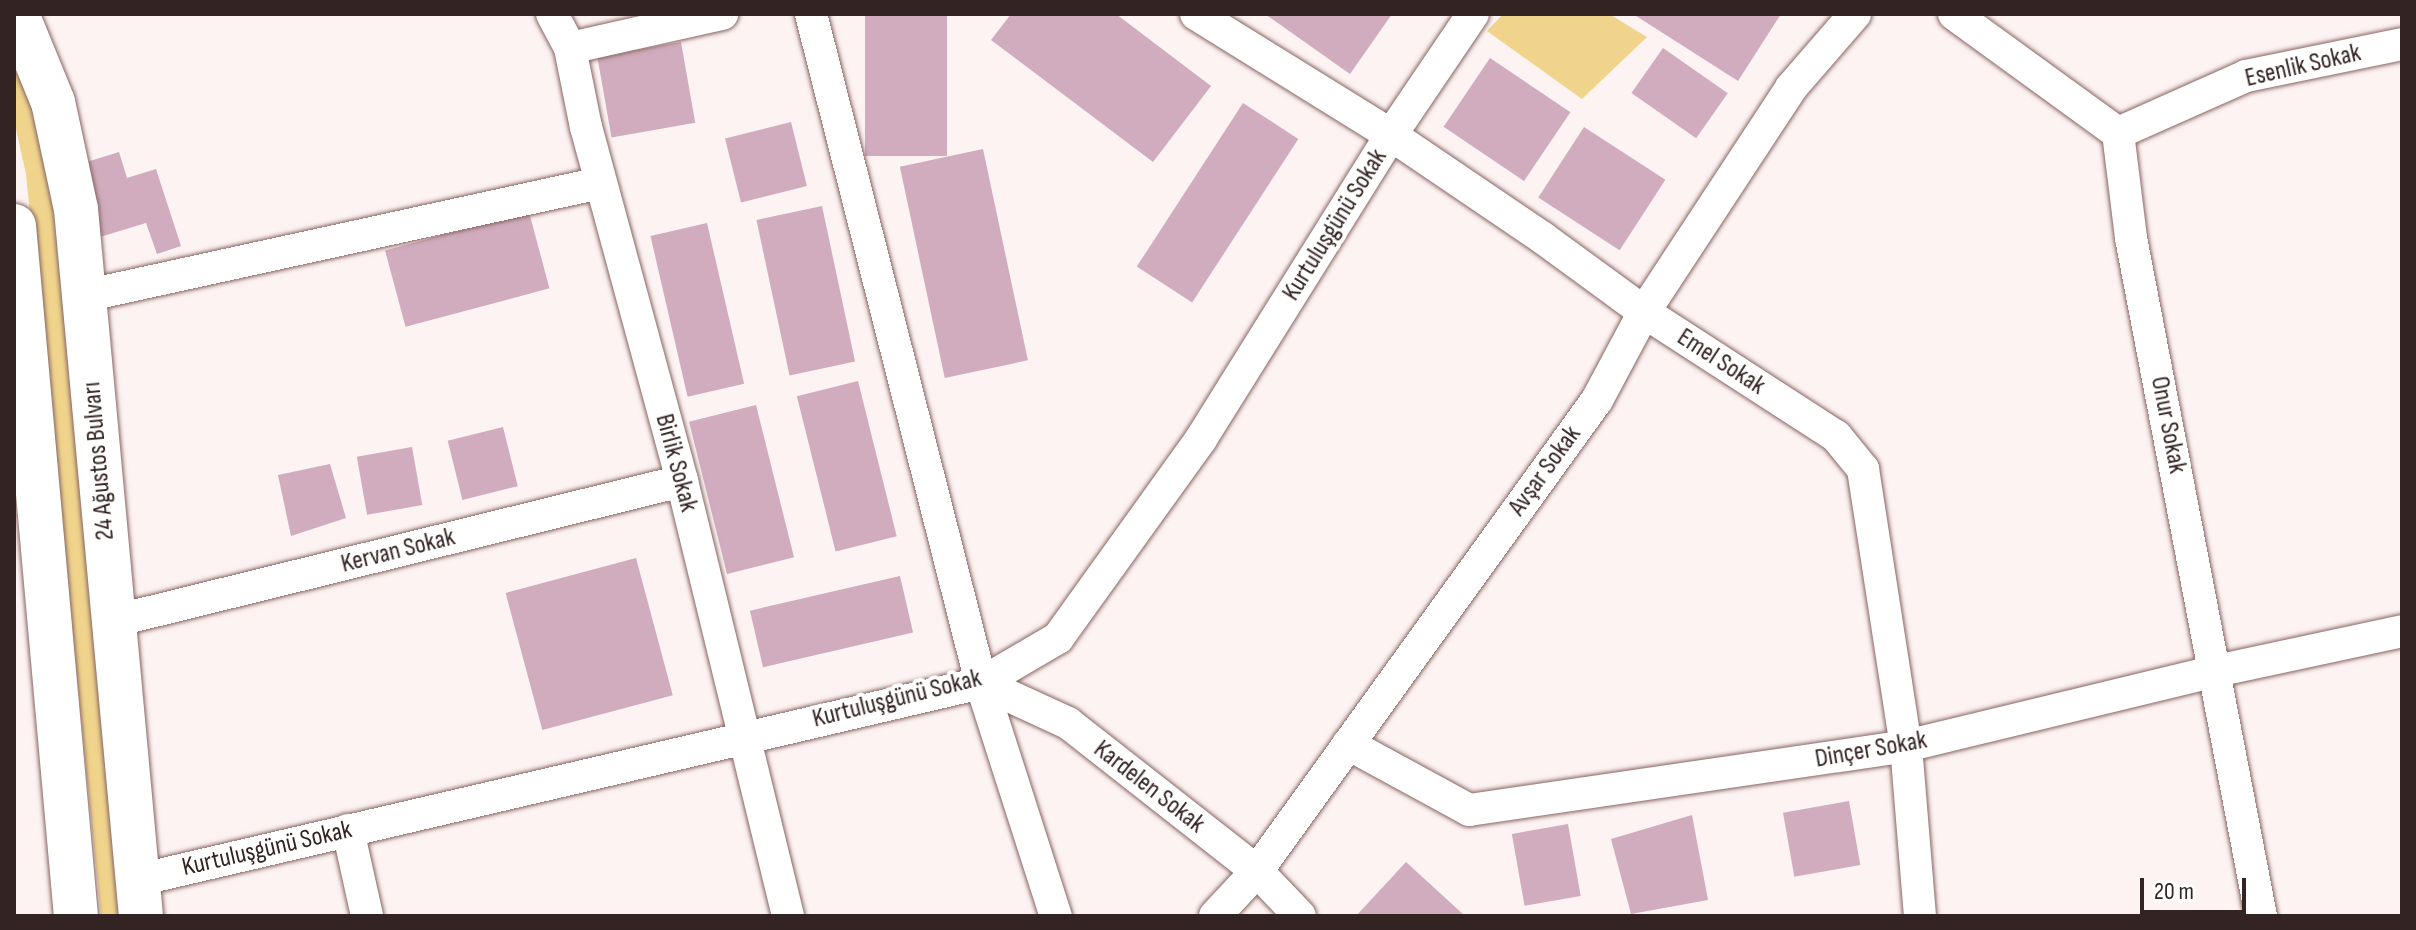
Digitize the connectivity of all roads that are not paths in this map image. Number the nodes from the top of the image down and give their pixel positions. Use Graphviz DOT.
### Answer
graph roads {
  1 [pos="17,14"];
  2 [pos="552,14"];
  3 [pos="722,14"];
  4 [pos="811,14"];
  5 [pos="1196,14"];
  6 [pos="1473,14"];
  7 [pos="1855,14"];
  8 [pos="1954,14"];
  9 [pos="2402,44"];
  10 [pos="570,48"];
  11 [pos="2118,133"];
  12 [pos="1391,135"];
  13 [pos="600,183"];
  14 [pos="14,226"];
  15 [pos="84,296"];
  16 [pos="1644,312"];
  17 [pos="682,481"];
  18 [pos="114,621"];
  19 [pos="2402,631"];
  20 [pos="2216,671"];
  21 [pos="981,683"];
  22 [pos="742,736"];
  23 [pos="1348,744"];
  24 [pos="1906,746"];
  25 [pos="348,830"];
  26 [pos="1257,871"];
  27 [pos="140,898"];
  28 [pos="76,916"];
  29 [pos="367,916"];
  30 [pos="788,916"];
  31 [pos="1056,916"];
  32 [pos="1215,916"];
  33 [pos="1300,916"];
  34 [pos="1920,916"];
  35 [pos="2261,916"];
  1 -- 15 [label="main road, 24 Ağustos Bulvarı"];
  2 -- 10 [label="street, Birlik Sokak"];
  3 -- 10 [label="street"];
  4 -- 21 [label="street"];
  5 -- 12 [label="street, Emel Sokak"];
  6 -- 12 [label="street, Kurtuluşgünü Sokak"];
  7 -- 16 [label="street, Avşar Sokak"];
  8 -- 11 [label="street"];
  9 -- 11 [label="street, Esenlik Sokak"];
  10 -- 13 [label="street, Birlik Sokak"];
  11 -- 20 [label="street, Onur Sokak"];
  12 -- 16 [label="street, Emel Sokak"];
  12 -- 21 [label="street, Kurtuluşgünü Sokak"];
  13 -- 15 [label="street"];
  13 -- 17 [label="street, Birlik Sokak"];
  14 -- 28 [label="main road"];
  15 -- 18 [label="main road, 24 Ağustos Bulvarı"];
  16 -- 23 [label="street, Avşar Sokak"];
  16 -- 24 [label="street, Emel Sokak"];
  17 -- 18 [label="street, Kervan Sokak"];
  17 -- 22 [label="street, Birlik Sokak"];
  18 -- 27 [label="main road, 24 Ağustos Bulvarı"];
  19 -- 20 [label="street, Dinçer Sokak"];
  20 -- 24 [label="street, Dinçer Sokak"];
  20 -- 35 [label="street, Onur Sokak"];
  21 -- 22 [label="street, Kurtuluşgünü Sokak"];
  21 -- 26 [label="street, Kardelen Sokak"];
  21 -- 31 [label="street"];
  22 -- 25 [label="street, Kurtuluşgünü Sokak"];
  22 -- 30 [label="street, Birlik Sokak"];
  23 -- 24 [label="street, Dinçer Sokak"];
  23 -- 26 [label="street, Avşar Sokak"];
  24 -- 34 [label="street, Emel Sokak"];
  25 -- 27 [label="street, Kurtuluşgünü Sokak"];
  25 -- 29 [label="street"];
  26 -- 32 [label="street, Avşar Sokak"];
  26 -- 33 [label="street, Kardelen Sokak"];
}
